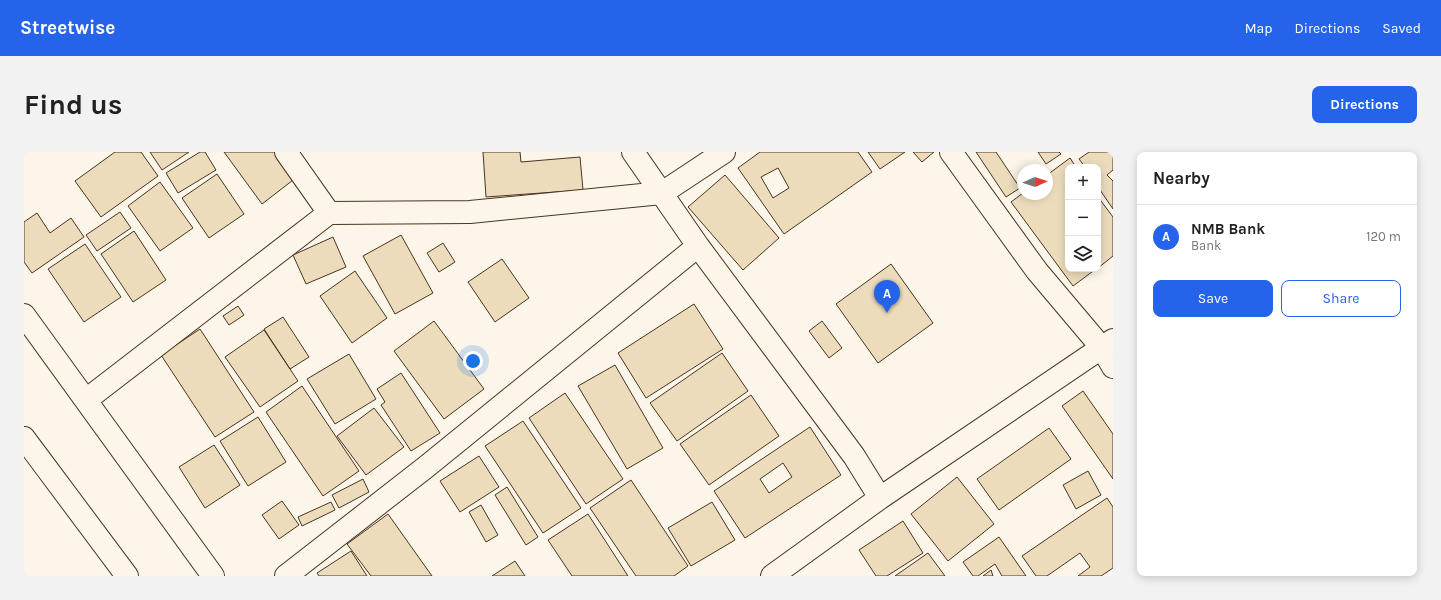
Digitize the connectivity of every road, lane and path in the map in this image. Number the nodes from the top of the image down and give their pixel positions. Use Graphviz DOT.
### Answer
graph roads {
  1 [pos="286,152"];
  2 [pos="633,152"];
  3 [pos="724,152"];
  4 [pos="951,152"];
  5 [pos="662,193"];
  6 [pos="329,213"];
  7 [pos="698,246"];
  8 [pos="24,315"];
  9 [pos="1107,344"];
  10 [pos="1113,367"];
  11 [pos="86,400"];
  12 [pos="24,438"];
  13 [pos="880,498"];
  14 [pos="127,576"];
  15 [pos="214,576"];
  16 [pos="286,576"];
  17 [pos="772,576"];
  1 -- 6 [label="street"];
  2 -- 5 [label="street"];
  3 -- 5 [label="street"];
  4 -- 9 [label="street"];
  5 -- 6 [label="street"];
  5 -- 7 [label="street"];
  6 -- 11 [label="street"];
  7 -- 13 [label="street"];
  7 -- 16 [label="street"];
  8 -- 11 [label="street"];
  9 -- 10 [label="street"];
  9 -- 13 [label="street"];
  11 -- 15 [label="street"];
  12 -- 14 [label="street"];
  13 -- 17 [label="street"];
}
